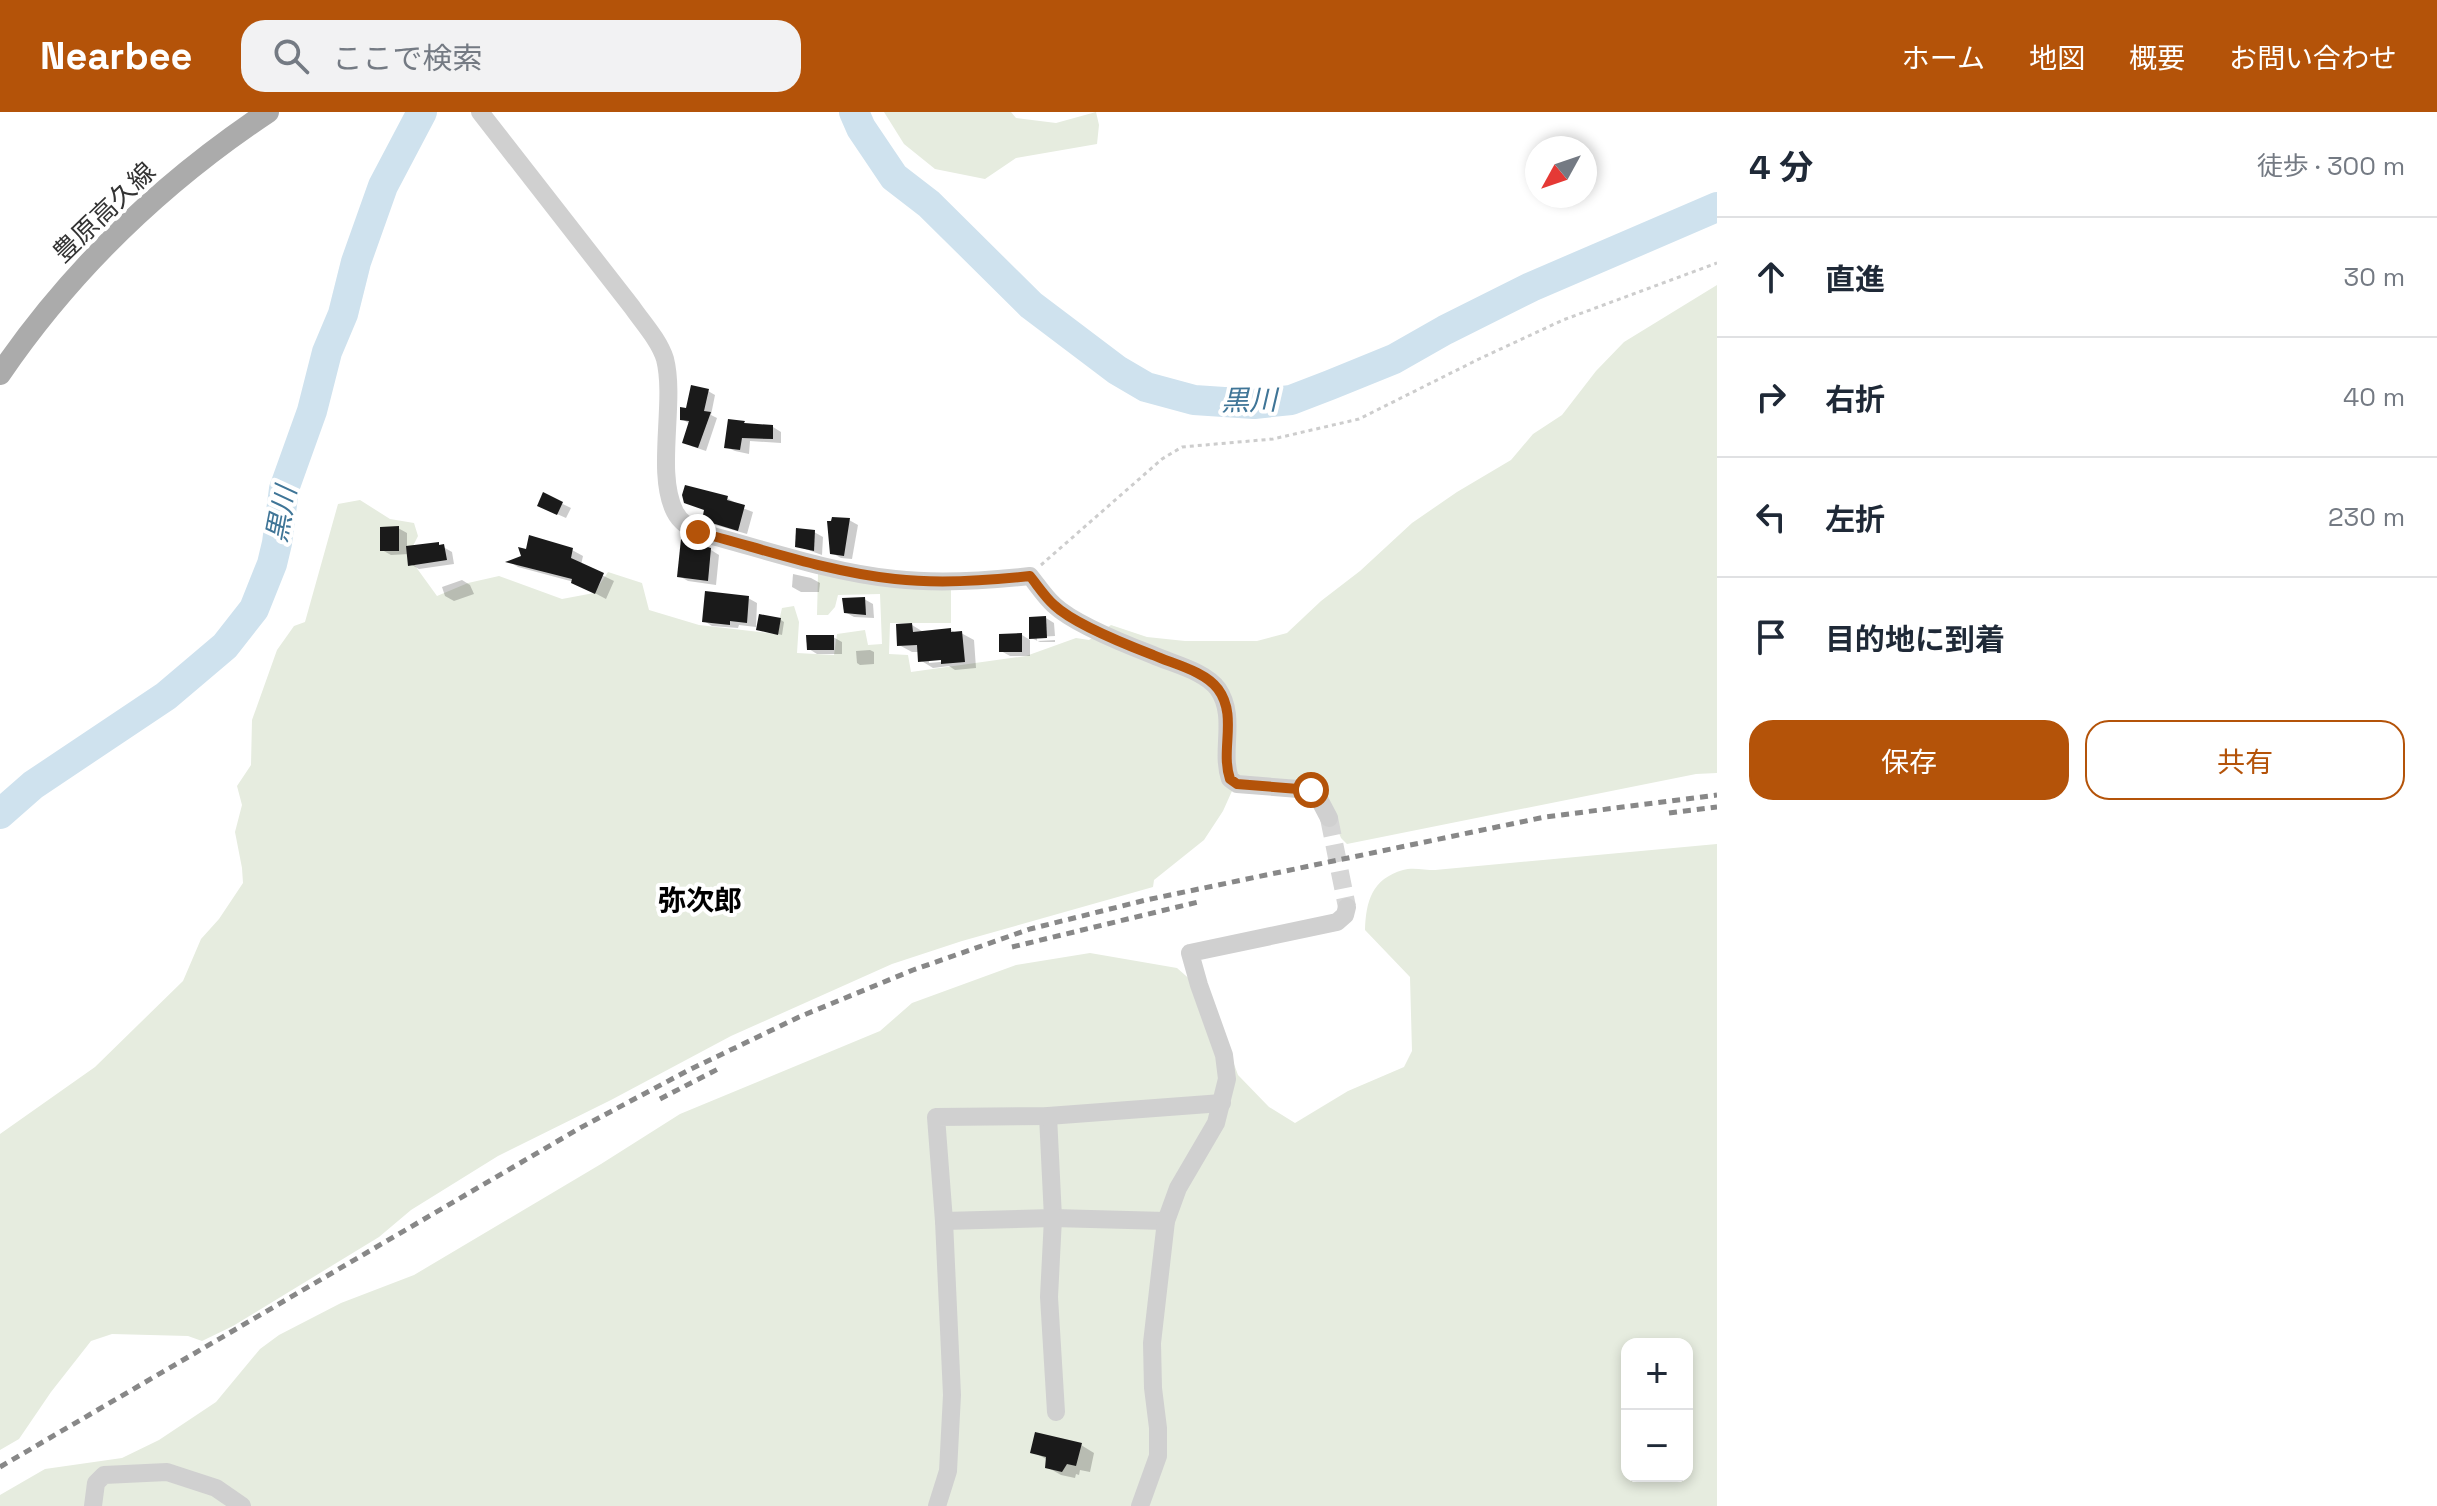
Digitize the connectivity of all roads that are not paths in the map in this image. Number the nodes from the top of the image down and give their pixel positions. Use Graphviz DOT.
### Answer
graph roads {
  1 [pos="268,112"];
  2 [pos="480,112"];
  3 [pos="0,374"];
  4 [pos="1329,818"];
  5 [pos="1347,907"];
  6 [pos="1222,1103"];
  7 [pos="1048,1116"];
  8 [pos="1053,1218"];
  9 [pos="944,1221"];
  10 [pos="1166,1221"];
  11 [pos="1056,1412"];
  12 [pos="93,1506"];
  13 [pos="242,1506"];
  14 [pos="937,1506"];
  15 [pos="1140,1506"];
  1 -- 3 [label="main road, 豊原高久線"];
  2 -- 4 [label="street"];
  5 -- 6 [label="street"];
  6 -- 7 [label="street"];
  6 -- 10 [label="street"];
  7 -- 8 [label="street"];
  7 -- 9 [label="street"];
  8 -- 9 [label="street"];
  8 -- 10 [label="street"];
  8 -- 11 [label="street"];
  9 -- 14 [label="street"];
  10 -- 15 [label="street"];
  12 -- 13 [label="street"];
}
